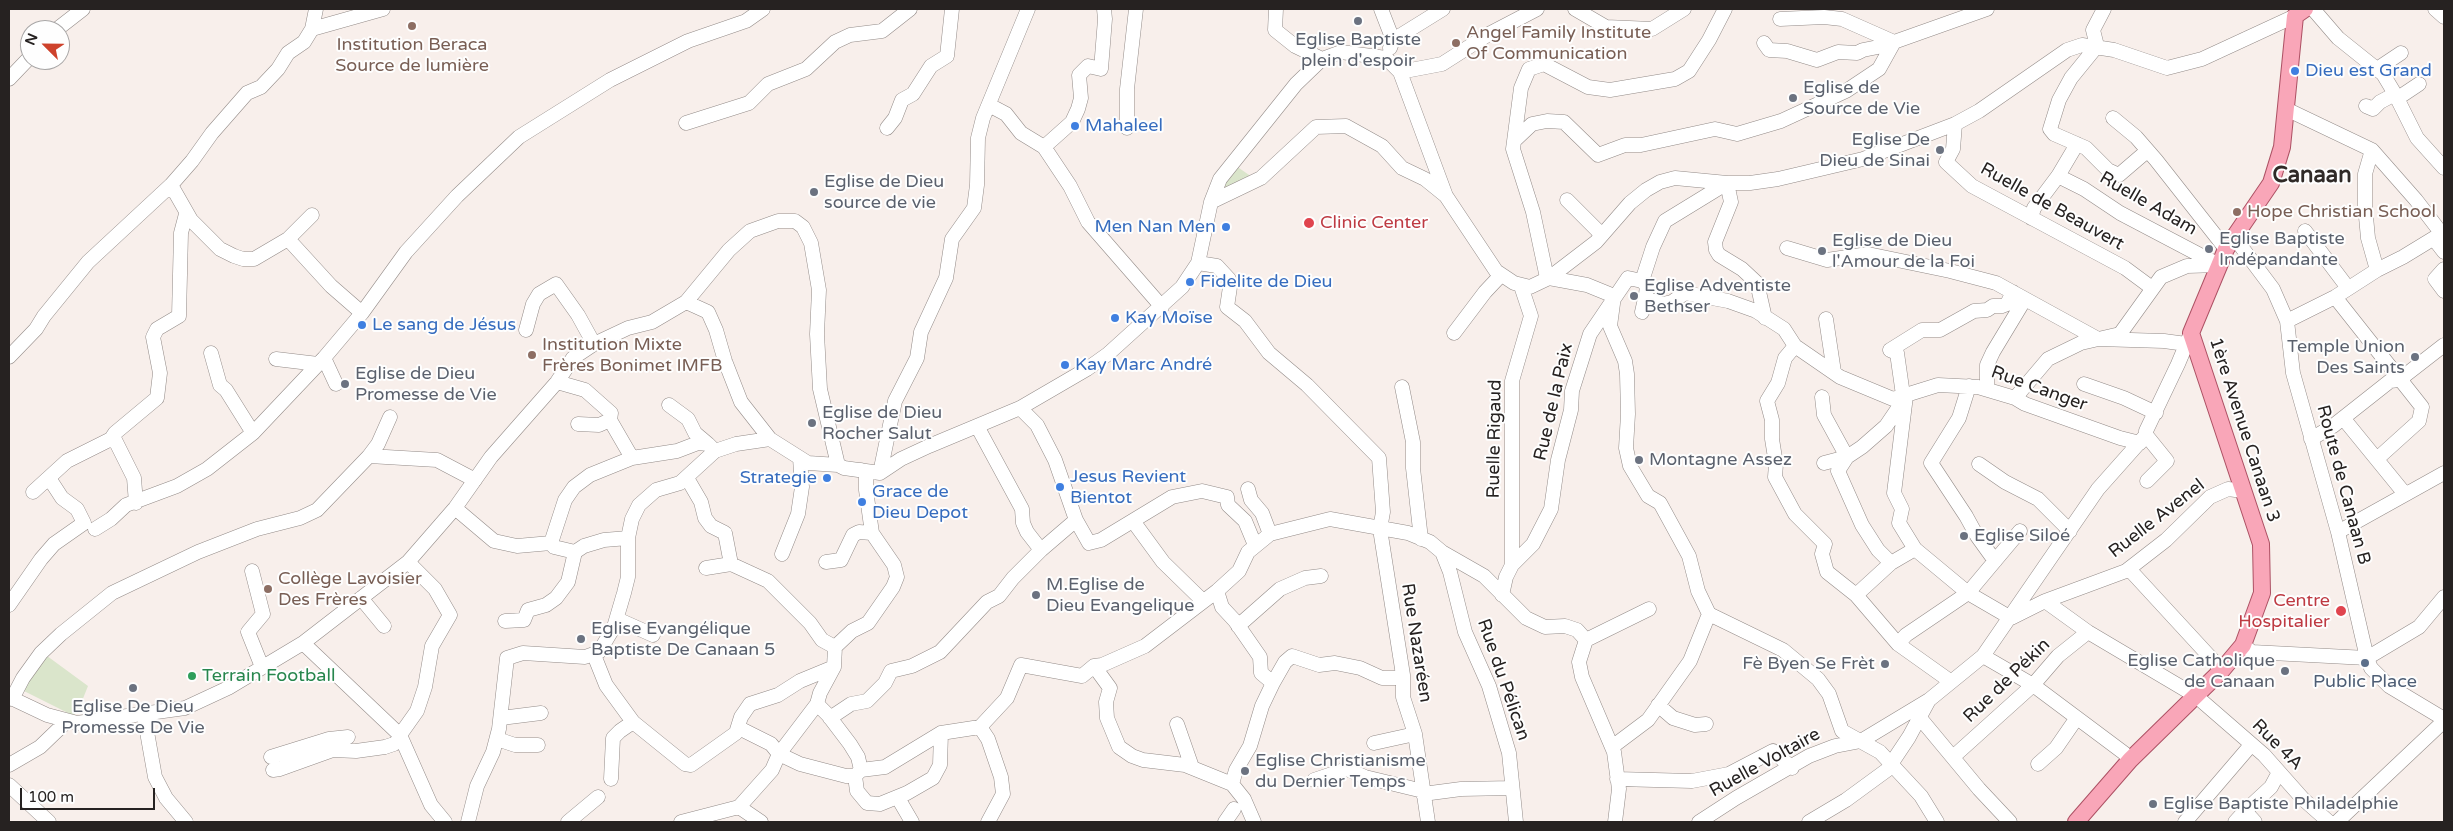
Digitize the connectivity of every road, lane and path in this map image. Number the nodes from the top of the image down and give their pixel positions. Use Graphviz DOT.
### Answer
graph roads {
  1 [pos="83,9"];
  2 [pos="316,9"];
  3 [pos="383,9"];
  4 [pos="763,9"];
  5 [pos="910,9"];
  6 [pos="952,9"];
  7 [pos="1028,9"];
  8 [pos="1104,9"];
  9 [pos="1136,9"];
  10 [pos="1276,9"];
  11 [pos="1381,9"];
  12 [pos="1443,9"];
  13 [pos="1537,9"];
  14 [pos="1575,9"];
  15 [pos="1684,9"];
  16 [pos="1725,9"];
  17 [pos="1987,9"];
  18 [pos="2104,9"];
  19 [pos="2314,9"];
  20 [pos="2435,9"];
  21 [pos="2300,12"];
  22 [pos="2444,17"];
  23 [pos="1780,19"];
  24 [pos="69,20"];
  25 [pos="312,28"];
  26 [pos="1393,40"];
  27 [pos="1764,43"];
  28 [pos="1894,43"];
  29 [pos="2097,46"];
  30 [pos="2402,53"];
  31 [pos="1322,58"];
  32 [pos="1386,58"];
  33 [pos="2376,69"];
  34 [pos="1400,72"];
  35 [pos="2419,84"];
  36 [pos="2396,96"];
  37 [pos="989,105"];
  38 [pos="2366,106"];
  39 [pos="2286,108"];
  40 [pos="2113,118"];
  41 [pos="686,122"];
  42 [pos="1955,124"];
  43 [pos="887,128"];
  44 [pos="1127,128"];
  45 [pos="1514,141"];
  46 [pos="2077,144"];
  47 [pos="1044,146"];
  48 [pos="2372,150"];
  49 [pos="2147,151"];
  50 [pos="2444,168"];
  51 [pos="2058,176"];
  52 [pos="1728,183"];
  53 [pos="171,185"];
  54 [pos="1446,196"];
  55 [pos="1567,200"];
  56 [pos="1211,202"];
  57 [pos="186,214"];
  58 [pos="312,214"];
  59 [pos="2030,218"];
  60 [pos="2305,232"];
  61 [pos="1602,235"];
  62 [pos="2440,235"];
  63 [pos="288,239"];
  64 [pos="2230,243"];
  65 [pos="1787,248"];
  66 [pos="2444,252"];
  67 [pos="1198,263"];
  68 [pos="2219,265"];
  69 [pos="2444,269"];
  70 [pos="2376,270"];
  71 [pos="1501,275"];
  72 [pos="1548,278"];
  73 [pos="1642,281"];
  74 [pos="1521,286"];
  75 [pos="2152,288"];
  76 [pos="2348,288"];
  77 [pos="2444,291"];
  78 [pos="2012,292"];
  79 [pos="1614,296"];
  80 [pos="2335,297"];
  81 [pos="2025,299"];
  82 [pos="686,302"];
  83 [pos="1162,307"];
  84 [pos="362,313"];
  85 [pos="1765,318"];
  86 [pos="1826,319"];
  87 [pos="2287,321"];
  88 [pos="526,330"];
  89 [pos="1454,333"];
  90 [pos="2188,338"];
  91 [pos="2098,339"];
  92 [pos="594,344"];
  93 [pos="2444,345"];
  94 [pos="1795,346"];
  95 [pos="211,353"];
  96 [pos="9,357"];
  97 [pos="276,359"];
  98 [pos="321,362"];
  99 [pos="1834,372"];
  100 [pos="2399,380"];
  101 [pos="557,382"];
  102 [pos="336,384"];
  103 [pos="2084,384"];
  104 [pos="1970,386"];
  105 [pos="1402,387"];
  106 [pos="1987,389"];
  107 [pos="1906,396"];
  108 [pos="1822,397"];
  109 [pos="2015,398"];
  110 [pos="669,405"];
  111 [pos="1020,408"];
  112 [pos="2156,413"];
  113 [pos="390,417"];
  114 [pos="2344,418"];
  115 [pos="610,420"];
  116 [pos="578,424"];
  117 [pos="977,426"];
  118 [pos="253,433"];
  119 [pos="111,439"];
  120 [pos="770,439"];
  121 [pos="2143,439"];
  122 [pos="2311,439"];
  123 [pos="712,447"];
  124 [pos="369,456"];
  125 [pos="1847,457"];
  126 [pos="632,458"];
  127 [pos="800,458"];
  128 [pos="2378,458"];
  129 [pos="1824,463"];
  130 [pos="1979,464"];
  131 [pos="838,465"];
  132 [pos="861,470"];
  133 [pos="880,473"];
  134 [pos="2444,473"];
  135 [pos="49,478"];
  136 [pos="687,478"];
  137 [pos="475,480"];
  138 [pos="2147,481"];
  139 [pos="1248,489"];
  140 [pos="2243,491"];
  141 [pos="33,492"];
  142 [pos="2405,494"];
  143 [pos="136,503"];
  144 [pos="455,508"];
  145 [pos="1076,520"];
  146 [pos="1132,521"];
  147 [pos="95,529"];
  148 [pos="1380,529"];
  149 [pos="2020,531"];
  150 [pos="2070,531"];
  151 [pos="2338,532"];
  152 [pos="872,533"];
  153 [pos="1270,534"];
  154 [pos="628,538"];
  155 [pos="1421,539"];
  156 [pos="551,543"];
  157 [pos="1255,545"];
  158 [pos="1915,549"];
  159 [pos="1041,550"];
  160 [pos="575,552"];
  161 [pos="1442,552"];
  162 [pos="782,554"];
  163 [pos="1996,560"];
  164 [pos="408,562"];
  165 [pos="826,562"];
  166 [pos="1891,563"];
  167 [pos="730,564"];
  168 [pos="1512,565"];
  169 [pos="706,568"];
  170 [pos="2129,569"];
  171 [pos="252,571"];
  172 [pos="1321,576"];
  173 [pos="1217,591"];
  174 [pos="1968,593"];
  175 [pos="1502,594"];
  176 [pos="1856,595"];
  177 [pos="2444,597"];
  178 [pos="361,598"];
  179 [pos="1203,601"];
  180 [pos="2045,601"];
  181 [pos="9,605"];
  182 [pos="1649,608"];
  183 [pos="1709,614"];
  184 [pos="2011,618"];
  185 [pos="617,619"];
  186 [pos="505,621"];
  187 [pos="384,626"];
  188 [pos="1238,626"];
  189 [pos="2088,632"];
  190 [pos="653,635"];
  191 [pos="1586,640"];
  192 [pos="303,643"];
  193 [pos="1898,644"];
  194 [pos="2243,645"];
  195 [pos="835,647"];
  196 [pos="594,655"];
  197 [pos="1983,656"];
  198 [pos="2367,658"];
  199 [pos="1094,666"];
  200 [pos="262,667"];
  201 [pos="834,667"];
  202 [pos="2222,670"];
  203 [pos="1403,674"];
  204 [pos="1950,681"];
  205 [pos="1272,683"];
  206 [pos="2033,685"];
  207 [pos="2196,696"];
  208 [pos="10,698"];
  209 [pos="1929,700"];
  210 [pos="817,704"];
  211 [pos="1658,705"];
  212 [pos="541,712"];
  213 [pos="144,715"];
  214 [pos="501,718"];
  215 [pos="830,718"];
  216 [pos="1920,718"];
  217 [pos="2076,720"];
  218 [pos="2444,720"];
  219 [pos="66,722"];
  220 [pos="634,722"];
  221 [pos="1177,724"];
  222 [pos="1706,724"];
  223 [pos="980,727"];
  224 [pos="739,728"];
  225 [pos="941,733"];
  226 [pos="1415,734"];
  227 [pos="400,736"];
  228 [pos="348,737"];
  229 [pos="497,739"];
  230 [pos="1861,741"];
  231 [pos="1374,743"];
  232 [pos="538,745"];
  233 [pos="2251,745"];
  234 [pos="1612,747"];
  235 [pos="779,754"];
  236 [pos="1953,757"];
  237 [pos="2130,760"];
  238 [pos="2038,764"];
  239 [pos="9,765"];
  240 [pos="1892,765"];
  241 [pos="1192,767"];
  242 [pos="1792,768"];
  243 [pos="2279,772"];
  244 [pos="858,773"];
  245 [pos="611,778"];
  246 [pos="1618,779"];
  247 [pos="1314,780"];
  248 [pos="1232,784"];
  249 [pos="9,785"];
  250 [pos="1512,788"];
  251 [pos="1423,793"];
  252 [pos="598,797"];
  253 [pos="898,798"];
  254 [pos="739,807"];
  255 [pos="1234,809"];
  256 [pos="2245,811"];
  257 [pos="438,821"];
  258 [pos="1812,821"];
  259 [pos="50,822"];
  260 [pos="186,822"];
  261 [pos="468,822"];
  262 [pos="568,822"];
  263 [pos="681,822"];
  264 [pos="761,822"];
  265 [pos="912,822"];
  266 [pos="988,822"];
  267 [pos="1225,822"];
  268 [pos="1254,822"];
  269 [pos="1428,822"];
  270 [pos="1516,822"];
  271 [pos="1615,822"];
  272 [pos="1699,822"];
  273 [pos="1936,822"];
  274 [pos="2010,822"];
  275 [pos="2076,822"];
  276 [pos="2185,822"];
  277 [pos="2235,822"];
  278 [pos="2255,822"];
  279 [pos="2329,822"];
  280 [pos="2337,822"];
  1 -- 24 [label="street"];
  2 -- 25 [label="street"];
  3 -- 25 [label="street"];
  4 -- 84 [label="street"];
  5 -- 41 [label="street"];
  6 -- 43 [label="street"];
  7 -- 37 [label="street"];
  8 -- 47 [label="street"];
  9 -- 44 [label="street"];
  10 -- 31 [label="street"];
  11 -- 26 [label="street"];
  12 -- 26 [label="street"];
  13 -- 34 [label="street"];
  14 -- 15 [label="street"];
  16 -- 45 [label="street"];
  17 -- 28 [label="street"];
  18 -- 29 [label="street"];
  19 -- 33 [label="street"];
  20 -- 22 [label="street"];
  21 -- 29 [label="street"];
  21 -- 39 [label="main road, 1ère Avenue Canaan 3"];
  23 -- 28 [label="street"];
  25 -- 53 [label="street"];
  26 -- 32 [label="street"];
  27 -- 28 [label="street"];
  28 -- 45 [label="street"];
  29 -- 42 [label="street"];
  29 -- 46 [label="street"];
  30 -- 33 [label="street"];
  31 -- 32 [label="street"];
  31 -- 56 [label="street"];
  32 -- 34 [label="street"];
  33 -- 36 [label="street"];
  34 -- 54 [label="street"];
  35 -- 36 [label="street"];
  36 -- 38 [label="street"];
  36 -- 50 [label="street"];
  37 -- 47 [label="street"];
  37 -- 133 [label="street"];
  39 -- 48 [label="street"];
  39 -- 64 [label="main road, 1ère Avenue Canaan 3"];
  40 -- 49 [label="street, Route de Canaan B"];
  42 -- 52 [label="street"];
  42 -- 59 [label="street, Ruelle de Beauvert"];
  45 -- 72 [label="street"];
  46 -- 49 [label="street"];
  46 -- 51 [label="street"];
  47 -- 83 [label="street"];
  48 -- 62 [label="street"];
  48 -- 70 [label="street"];
  49 -- 64 [label="street, Route de Canaan B"];
  51 -- 59 [label="street"];
  51 -- 68 [label="street, Ruelle Adam"];
  52 -- 61 [label="street"];
  52 -- 73 [label="street"];
  52 -- 85 [label="street"];
  53 -- 57 [label="street"];
  53 -- 96 [label="street"];
  54 -- 56 [label="street"];
  54 -- 71 [label="street"];
  55 -- 61 [label="street"];
  56 -- 67 [label="street"];
  57 -- 63 [label="street"];
  57 -- 119 [label="street"];
  58 -- 63 [label="street"];
  59 -- 75 [label="street, Ruelle de Beauvert"];
  60 -- 76 [label="street"];
  61 -- 72 [label="street"];
  62 -- 66 [label="street"];
  62 -- 70 [label="street"];
  63 -- 84 [label="street"];
  64 -- 68 [label="main road, 1ère Avenue Canaan 3"];
  64 -- 87 [label="street, Route de Canaan B"];
  65 -- 78 [label="street"];
  67 -- 83 [label="street"];
  67 -- 148 [label="street, Rue Nazaréen"];
  68 -- 75 [label="street"];
  68 -- 90 [label="main road, 1ère Avenue Canaan 3"];
  69 -- 77 [label="street"];
  70 -- 76 [label="street"];
  71 -- 74 [label="street"];
  71 -- 89 [label="street"];
  72 -- 74 [label="street"];
  72 -- 79 [label="street"];
  73 -- 79 [label="street, Rue de la Paix"];
  73 -- 85 [label="street, Rue Canger"];
  74 -- 168 [label="street, Ruelle Rigaud"];
  75 -- 91 [label="street"];
  76 -- 80 [label="street"];
  78 -- 81 [label="street"];
  78 -- 107 [label="street"];
  79 -- 168 [label="street, Rue de la Paix"];
  79 -- 183 [label="street"];
  80 -- 87 [label="street"];
  80 -- 100 [label="street"];
  81 -- 91 [label="street"];
  81 -- 106 [label="street"];
  82 -- 92 [label="street"];
  82 -- 120 [label="street"];
  82 -- 131 [label="street"];
  83 -- 111 [label="street"];
  84 -- 98 [label="street"];
  85 -- 94 [label="street, Rue Canger"];
  86 -- 99 [label="street"];
  87 -- 122 [label="street, Route de Canaan B"];
  88 -- 92 [label="street"];
  90 -- 91 [label="street"];
  90 -- 112 [label="street"];
  90 -- 140 [label="main road, 1ère Avenue Canaan 3"];
  91 -- 109 [label="street"];
  92 -- 101 [label="street"];
  93 -- 100 [label="street"];
  94 -- 99 [label="street, Rue Canger"];
  94 -- 176 [label="street"];
  95 -- 118 [label="street"];
  97 -- 98 [label="street"];
  98 -- 102 [label="street"];
  98 -- 118 [label="street"];
  99 -- 107 [label="street, Rue Canger"];
  100 -- 114 [label="street"];
  100 -- 128 [label="street"];
  101 -- 115 [label="street"];
  101 -- 137 [label="street"];
  103 -- 112 [label="street"];
  104 -- 106 [label="street, Rue Canger"];
  104 -- 107 [label="street, Rue Canger"];
  104 -- 163 [label="street"];
  105 -- 155 [label="street"];
  106 -- 109 [label="street, Rue Canger"];
  107 -- 125 [label="street"];
  107 -- 158 [label="street"];
  108 -- 125 [label="street"];
  109 -- 121 [label="street, Rue Canger"];
  110 -- 123 [label="street"];
  111 -- 117 [label="street"];
  111 -- 145 [label="street"];
  112 -- 121 [label="street"];
  113 -- 124 [label="street"];
  114 -- 122 [label="street"];
  114 -- 128 [label="street"];
  115 -- 116 [label="street"];
  115 -- 126 [label="street"];
  117 -- 133 [label="street"];
  117 -- 159 [label="street"];
  118 -- 143 [label="street"];
  119 -- 135 [label="street"];
  119 -- 143 [label="street"];
  120 -- 123 [label="street"];
  120 -- 127 [label="street"];
  121 -- 138 [label="street"];
  121 -- 150 [label="street"];
  122 -- 151 [label="street, Route de Canaan B"];
  123 -- 126 [label="street"];
  123 -- 136 [label="street"];
  124 -- 137 [label="street"];
  124 -- 208 [label="street"];
  125 -- 129 [label="street"];
  125 -- 166 [label="street"];
  126 -- 156 [label="street"];
  127 -- 131 [label="street"];
  127 -- 162 [label="street"];
  128 -- 142 [label="street"];
  130 -- 150 [label="street"];
  131 -- 132 [label="street"];
  132 -- 133 [label="street"];
  132 -- 152 [label="street"];
  134 -- 142 [label="street"];
  135 -- 141 [label="street"];
  135 -- 181 [label="street"];
  136 -- 154 [label="street"];
  136 -- 167 [label="street"];
  137 -- 144 [label="street"];
  139 -- 153 [label="street"];
  140 -- 170 [label="street, Ruelle Avenel"];
  140 -- 194 [label="main road, 1ère Avenue Canaan 3"];
  142 -- 151 [label="street"];
  143 -- 147 [label="street"];
  144 -- 156 [label="street"];
  144 -- 164 [label="street"];
  145 -- 146 [label="street"];
  145 -- 159 [label="street"];
  146 -- 157 [label="street"];
  146 -- 179 [label="street"];
  148 -- 153 [label="street"];
  148 -- 155 [label="street"];
  148 -- 203 [label="street, Rue Nazaréen"];
  149 -- 163 [label="street"];
  150 -- 184 [label="street"];
  151 -- 198 [label="street, Route de Canaan B"];
  152 -- 165 [label="street"];
  152 -- 195 [label="street"];
  153 -- 157 [label="street"];
  154 -- 160 [label="street"];
  154 -- 185 [label="street"];
  155 -- 161 [label="street"];
  156 -- 160 [label="street"];
  157 -- 173 [label="street"];
  158 -- 166 [label="street"];
  158 -- 174 [label="street"];
  159 -- 215 [label="street"];
  160 -- 186 [label="street"];
  161 -- 175 [label="street"];
  161 -- 250 [label="street, Rue du Pélican"];
  163 -- 174 [label="street"];
  164 -- 178 [label="street"];
  164 -- 227 [label="street"];
  166 -- 176 [label="street"];
  167 -- 169 [label="street"];
  167 -- 195 [label="street"];
  168 -- 175 [label="street, Ruelle Rigaud"];
  170 -- 180 [label="street, Ruelle Avenel"];
  170 -- 202 [label="street"];
  171 -- 200 [label="street"];
  172 -- 188 [label="street"];
  173 -- 179 [label="street"];
  173 -- 188 [label="street"];
  174 -- 184 [label="street"];
  174 -- 193 [label="street"];
  175 -- 191 [label="street"];
  176 -- 193 [label="street"];
  177 -- 198 [label="street"];
  178 -- 187 [label="street"];
  178 -- 192 [label="street"];
  179 -- 199 [label="street"];
  180 -- 184 [label="street, Ruelle Avenel"];
  180 -- 189 [label="street, Rue 4A"];
  182 -- 191 [label="street"];
  183 -- 211 [label="street"];
  183 -- 230 [label="street"];
  184 -- 197 [label="street"];
  185 -- 190 [label="street"];
  185 -- 196 [label="street"];
  188 -- 205 [label="street"];
  189 -- 206 [label="street, Rue de Pékin"];
  189 -- 207 [label="street, Rue 4A"];
  191 -- 234 [label="street"];
  192 -- 200 [label="street"];
  192 -- 227 [label="street"];
  193 -- 204 [label="street"];
  194 -- 198 [label="street"];
  194 -- 202 [label="main road, 1ère Avenue Canaan 3"];
  195 -- 201 [label="street"];
  196 -- 214 [label="street"];
  196 -- 220 [label="street"];
  197 -- 204 [label="street"];
  197 -- 206 [label="street"];
  198 -- 218 [label="street, Route de Canaan B"];
  199 -- 223 [label="street"];
  199 -- 241 [label="street"];
  200 -- 213 [label="street"];
  201 -- 210 [label="street"];
  201 -- 224 [label="street"];
  202 -- 207 [label="main road, 1ère Avenue Canaan 3"];
  203 -- 205 [label="street"];
  203 -- 226 [label="street, Rue Nazaréen"];
  204 -- 209 [label="street"];
  205 -- 248 [label="street"];
  206 -- 217 [label="street"];
  206 -- 236 [label="street, Rue de Pékin"];
  207 -- 233 [label="street, Rue 4A"];
  207 -- 237 [label="main road, 1ère Avenue Canaan 3"];
  208 -- 219 [label="street"];
  209 -- 216 [label="street"];
  209 -- 230 [label="street, Ruelle Voltaire"];
  210 -- 215 [label="street"];
  210 -- 235 [label="street"];
  211 -- 222 [label="street"];
  211 -- 234 [label="street"];
  212 -- 214 [label="street"];
  213 -- 219 [label="street"];
  213 -- 260 [label="street"];
  214 -- 229 [label="street"];
  215 -- 244 [label="street"];
  216 -- 236 [label="street"];
  216 -- 240 [label="street"];
  217 -- 237 [label="street"];
  217 -- 238 [label="street"];
  218 -- 280 [label="street"];
  219 -- 239 [label="street"];
  220 -- 224 [label="street"];
  220 -- 245 [label="street"];
  221 -- 241 [label="street"];
  223 -- 225 [label="street"];
  223 -- 266 [label="street"];
  224 -- 235 [label="street"];
  225 -- 244 [label="street"];
  225 -- 253 [label="street"];
  226 -- 231 [label="street"];
  226 -- 251 [label="street, Rue Nazaréen"];
  227 -- 228 [label="street"];
  227 -- 257 [label="street"];
  229 -- 232 [label="street"];
  229 -- 261 [label="street"];
  230 -- 240 [label="street"];
  230 -- 242 [label="street, Ruelle Voltaire"];
  233 -- 243 [label="street, Rue 4A"];
  233 -- 276 [label="street"];
  234 -- 246 [label="street"];
  235 -- 244 [label="street"];
  235 -- 254 [label="street"];
  236 -- 274 [label="street"];
  237 -- 275 [label="main road, 1ère Avenue Canaan 3"];
  240 -- 258 [label="street"];
  240 -- 273 [label="street"];
  241 -- 248 [label="street"];
  242 -- 246 [label="street"];
  242 -- 272 [label="street, Ruelle Voltaire"];
  243 -- 256 [label="street"];
  243 -- 279 [label="street, Rue 4A"];
  244 -- 253 [label="street"];
  246 -- 271 [label="street"];
  247 -- 251 [label="street"];
  248 -- 268 [label="street"];
  249 -- 259 [label="street"];
  250 -- 251 [label="street"];
  250 -- 270 [label="street, Rue du Pélican"];
  251 -- 269 [label="street, Rue Nazaréen"];
  252 -- 262 [label="street"];
  253 -- 265 [label="street"];
  254 -- 263 [label="street"];
  254 -- 264 [label="street"];
  255 -- 267 [label="street"];
  256 -- 277 [label="street"];
  256 -- 278 [label="street"];
}
